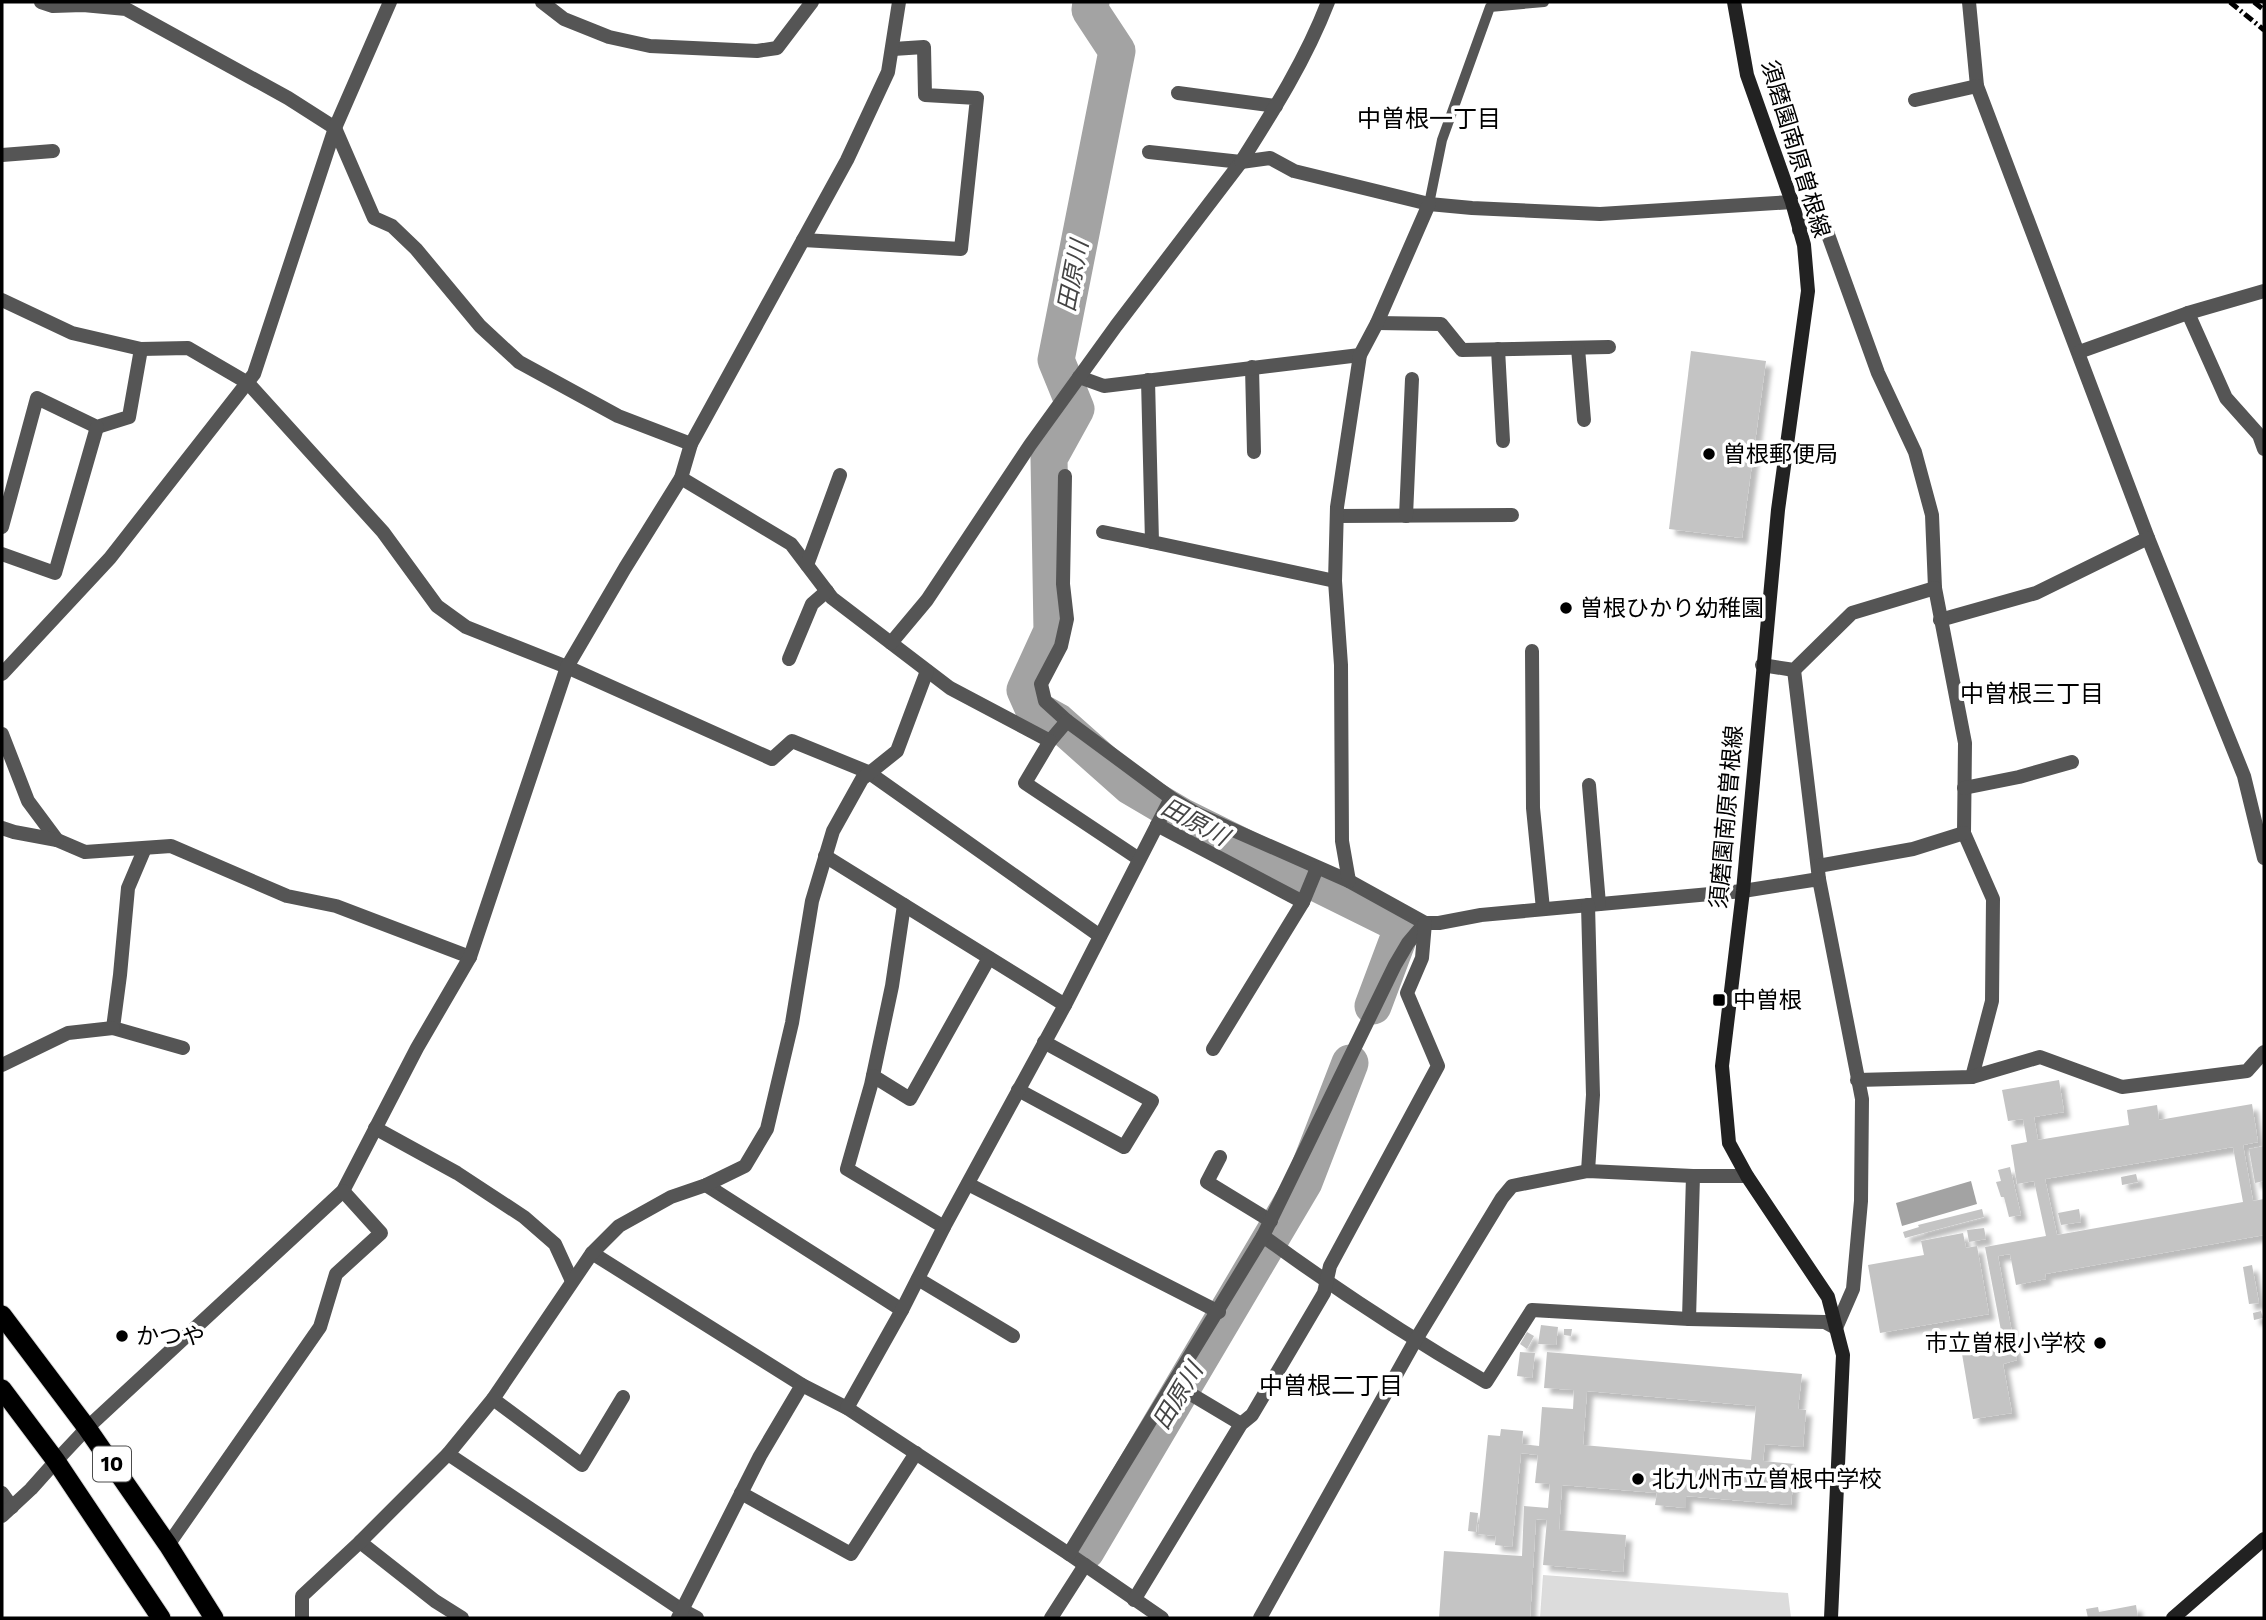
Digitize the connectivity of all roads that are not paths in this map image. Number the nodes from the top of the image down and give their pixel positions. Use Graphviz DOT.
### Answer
graph roads {
  1 [pos="41,2"];
  2 [pos="390,2"];
  3 [pos="542,2"];
  4 [pos="812,2"];
  5 [pos="899,2"];
  6 [pos="1328,2"];
  7 [pos="1544,2"];
  8 [pos="1734,2"];
  9 [pos="1969,2"];
  10 [pos="128,6"];
  11 [pos="893,49"];
  12 [pos="1977,86"];
  13 [pos="1178,93"];
  14 [pos="1914,100"];
  15 [pos="1276,106"];
  16 [pos="335,128"];
  17 [pos="53,151"];
  18 [pos="1149,152"];
  19 [pos="2,155"];
  20 [pos="1241,162"];
  21 [pos="1792,202"];
  22 [pos="1429,204"];
  23 [pos="1799,230"];
  24 [pos="803,240"];
  25 [pos="2264,291"];
  26 [pos="2,300"];
  27 [pos="2188,313"];
  28 [pos="1377,323"];
  29 [pos="1609,347"];
  30 [pos="1578,348"];
  31 [pos="141,349"];
  32 [pos="1498,349"];
  33 [pos="2078,352"];
  34 [pos="1360,355"];
  35 [pos="1252,367"];
  36 [pos="1079,377"];
  37 [pos="1412,379"];
  38 [pos="1148,380"];
  39 [pos="248,383"];
  40 [pos="1584,420"];
  41 [pos="97,427"];
  42 [pos="1503,441"];
  43 [pos="691,444"];
  44 [pos="2264,449"];
  45 [pos="1254,452"];
  46 [pos="840,475"];
  47 [pos="1065,477"];
  48 [pos="681,478"];
  49 [pos="1511,515"];
  50 [pos="1337,516"];
  51 [pos="1406,516"];
  52 [pos="2,527"];
  53 [pos="1103,531"];
  54 [pos="2148,538"];
  55 [pos="1152,541"];
  56 [pos="2,554"];
  57 [pos="807,565"];
  58 [pos="1335,581"];
  59 [pos="1935,588"];
  60 [pos="827,591"];
  61 [pos="1940,620"];
  62 [pos="891,643"];
  63 [pos="1532,651"];
  64 [pos="789,659"];
  65 [pos="1762,665"];
  66 [pos="568,667"];
  67 [pos="1794,670"];
  68 [pos="927,671"];
  69 [pos="2,674"];
  70 [pos="1067,721"];
  71 [pos="2,734"];
  72 [pos="1050,741"];
  73 [pos="2072,762"];
  74 [pos="869,772"];
  75 [pos="1588,785"];
  76 [pos="1965,788"];
  77 [pos="1171,798"];
  78 [pos="1157,825"];
  79 [pos="2,828"];
  80 [pos="1964,833"];
  81 [pos="57,840"];
  82 [pos="145,848"];
  83 [pos="825,856"];
  84 [pos="2264,858"];
  85 [pos="1139,859"];
  86 [pos="1317,868"];
  87 [pos="1818,873"];
  88 [pos="1349,881"];
  89 [pos="1743,891"];
  90 [pos="1303,902"];
  91 [pos="1593,904"];
  92 [pos="904,905"];
  93 [pos="1543,909"];
  94 [pos="1425,923"];
  95 [pos="1100,936"];
  96 [pos="470,957"];
  97 [pos="989,958"];
  98 [pos="1065,1005"];
  99 [pos="113,1028"];
  100 [pos="1044,1042"];
  101 [pos="183,1048"];
  102 [pos="1213,1049"];
  103 [pos="2264,1052"];
  104 [pos="2,1065"];
  105 [pos="873,1076"];
  106 [pos="1972,1077"];
  107 [pos="1857,1080"];
  108 [pos="1018,1090"];
  109 [pos="375,1128"];
  110 [pos="1220,1157"];
  111 [pos="1588,1171"];
  112 [pos="1693,1176"];
  113 [pos="1747,1177"];
  114 [pos="968,1184"];
  115 [pos="706,1185"];
  116 [pos="343,1191"];
  117 [pos="1271,1221"];
  118 [pos="944,1227"];
  119 [pos="1263,1236"];
  120 [pos="592,1253"];
  121 [pos="918,1279"];
  122 [pos="572,1281"];
  123 [pos="1326,1282"];
  124 [pos="902,1310"];
  125 [pos="1219,1312"];
  126 [pos="2,1315"];
  127 [pos="1689,1319"];
  128 [pos="1836,1328"];
  129 [pos="1013,1336"];
  130 [pos="1415,1341"];
  131 [pos="1174,1384"];
  132 [pos="802,1385"];
  133 [pos="2,1389"];
  134 [pos="623,1397"];
  135 [pos="493,1399"];
  136 [pos="847,1408"];
  137 [pos="1241,1424"];
  138 [pos="87,1428"];
  139 [pos="916,1453"];
  140 [pos="448,1454"];
  141 [pos="56,1461"];
  142 [pos="2,1493"];
  143 [pos="741,1493"];
  144 [pos="7,1511"];
  145 [pos="2264,1539"];
  146 [pos="360,1542"];
  147 [pos="168,1545"];
  148 [pos="1069,1554"];
  149 [pos="1085,1565"];
  150 [pos="1134,1600"];
  151 [pos="153,1614"];
  152 [pos="680,1614"];
  153 [pos="214,1618"];
  154 [pos="302,1618"];
  155 [pos="462,1618"];
  156 [pos="697,1618"];
  157 [pos="1051,1618"];
  158 [pos="1162,1618"];
  159 [pos="1260,1618"];
  160 [pos="1830,1618"];
  161 [pos="2173,1618"];
  1 -- 10 [label="street"];
  2 -- 16 [label="street"];
  3 -- 4 [label="street"];
  5 -- 11 [label="street"];
  6 -- 15 [label="street"];
  7 -- 22 [label="lane"];
  8 -- 21 [label="main road, 須磨園南原曽根線"];
  9 -- 12 [label="street"];
  10 -- 16 [label="street"];
  11 -- 24 [label="street"];
  11 -- 24 [label="street"];
  12 -- 14 [label="street"];
  12 -- 33 [label="street"];
  13 -- 15 [label="street"];
  15 -- 20 [label="street"];
  16 -- 39 [label="street"];
  16 -- 43 [label="street"];
  17 -- 19 [label="street"];
  18 -- 20 [label="street"];
  20 -- 22 [label="street"];
  20 -- 36 [label="street"];
  21 -- 22 [label="street"];
  21 -- 23 [label="main road, 須磨園南原曽根線"];
  22 -- 28 [label="street"];
  23 -- 59 [label="street"];
  23 -- 65 [label="main road, 須磨園南原曽根線"];
  24 -- 43 [label="street"];
  25 -- 27 [label="street"];
  26 -- 31 [label="street"];
  27 -- 33 [label="street"];
  27 -- 44 [label="street"];
  28 -- 32 [label="street"];
  28 -- 34 [label="street"];
  29 -- 30 [label="street"];
  30 -- 32 [label="street"];
  30 -- 40 [label="street"];
  31 -- 39 [label="street"];
  31 -- 41 [label="street"];
  32 -- 42 [label="street"];
  33 -- 54 [label="street"];
  34 -- 35 [label="street"];
  34 -- 50 [label="street"];
  35 -- 38 [label="street"];
  35 -- 45 [label="street"];
  36 -- 38 [label="street"];
  36 -- 62 [label="street"];
  37 -- 51 [label="street"];
  38 -- 55 [label="street"];
  39 -- 66 [label="street"];
  39 -- 69 [label="street"];
  41 -- 52 [label="street"];
  41 -- 56 [label="street"];
  43 -- 48 [label="street"];
  46 -- 57 [label="street"];
  47 -- 70 [label="street"];
  48 -- 57 [label="street"];
  48 -- 66 [label="street"];
  49 -- 51 [label="street"];
  50 -- 51 [label="street"];
  50 -- 58 [label="street"];
  53 -- 55 [label="street"];
  54 -- 61 [label="street"];
  54 -- 84 [label="street"];
  55 -- 58 [label="street"];
  57 -- 60 [label="street"];
  58 -- 88 [label="street"];
  59 -- 61 [label="street"];
  59 -- 67 [label="street"];
  60 -- 62 [label="street"];
  60 -- 64 [label="street"];
  61 -- 76 [label="street"];
  62 -- 68 [label="street"];
  63 -- 93 [label="street"];
  65 -- 67 [label="street"];
  65 -- 89 [label="main road, 須磨園南原曽根線"];
  66 -- 74 [label="street"];
  66 -- 96 [label="street"];
  67 -- 87 [label="street"];
  68 -- 72 [label="street"];
  68 -- 74 [label="street"];
  70 -- 72 [label="street"];
  70 -- 77 [label="street"];
  71 -- 81 [label="street"];
  72 -- 85 [label="street"];
  73 -- 76 [label="street"];
  74 -- 83 [label="street"];
  74 -- 95 [label="street"];
  75 -- 91 [label="street"];
  76 -- 80 [label="street"];
  77 -- 78 [label="street"];
  77 -- 86 [label="street"];
  78 -- 85 [label="street"];
  78 -- 90 [label="street"];
  79 -- 81 [label="street"];
  80 -- 87 [label="street"];
  80 -- 106 [label="street"];
  81 -- 82 [label="street"];
  82 -- 96 [label="street"];
  82 -- 99 [label="street"];
  83 -- 92 [label="street"];
  83 -- 115 [label="street"];
  85 -- 95 [label="street"];
  86 -- 88 [label="street"];
  86 -- 90 [label="street"];
  87 -- 89 [label="street"];
  87 -- 107 [label="street"];
  88 -- 94 [label="street"];
  89 -- 91 [label="street"];
  89 -- 113 [label="main road, 須磨園南原曽根線"];
  90 -- 102 [label="street"];
  91 -- 93 [label="street"];
  91 -- 111 [label="street"];
  92 -- 97 [label="street"];
  92 -- 105 [label="street"];
  93 -- 94 [label="street"];
  94 -- 117 [label="street"];
  94 -- 123 [label="street"];
  95 -- 98 [label="street"];
  96 -- 109 [label="street"];
  97 -- 98 [label="street"];
  97 -- 105 [label="street"];
  98 -- 100 [label="street"];
  99 -- 101 [label="street"];
  99 -- 104 [label="street"];
  100 -- 108 [label="street"];
  100 -- 108 [label="street"];
  103 -- 106 [label="street"];
  105 -- 118 [label="street"];
  106 -- 107 [label="street"];
  107 -- 128 [label="street"];
  108 -- 114 [label="street"];
  109 -- 116 [label="street"];
  109 -- 122 [label="street"];
  110 -- 117 [label="street"];
  111 -- 112 [label="street"];
  111 -- 130 [label="street"];
  112 -- 113 [label="street"];
  112 -- 127 [label="street"];
  113 -- 128 [label="main road, 須磨園南原曽根線"];
  114 -- 118 [label="street"];
  114 -- 125 [label="street"];
  115 -- 120 [label="street"];
  115 -- 124 [label="street"];
  116 -- 138 [label="street"];
  116 -- 147 [label="street"];
  117 -- 119 [label="street"];
  118 -- 121 [label="street"];
  119 -- 123 [label="street"];
  119 -- 125 [label="street"];
  120 -- 122 [label="street"];
  120 -- 132 [label="street"];
  121 -- 124 [label="street"];
  121 -- 129 [label="street"];
  122 -- 135 [label="street"];
  123 -- 130 [label="street"];
  123 -- 137 [label="street"];
  124 -- 136 [label="street"];
  125 -- 131 [label="street"];
  126 -- 138 [label="highway, 10"];
  127 -- 128 [label="street"];
  127 -- 130 [label="street"];
  128 -- 160 [label="main road, 須磨園南原曽根線"];
  130 -- 159 [label="street"];
  131 -- 137 [label="street"];
  131 -- 148 [label="street"];
  132 -- 136 [label="street"];
  132 -- 143 [label="street"];
  133 -- 141 [label="highway, 10"];
  134 -- 135 [label="street"];
  135 -- 140 [label="street"];
  136 -- 139 [label="street"];
  137 -- 150 [label="street"];
  138 -- 141 [label="street"];
  138 -- 147 [label="highway, 10"];
  139 -- 143 [label="street"];
  139 -- 148 [label="street"];
  140 -- 146 [label="street"];
  140 -- 152 [label="street"];
  141 -- 144 [label="street"];
  141 -- 151 [label="highway, 10"];
  142 -- 144 [label="street"];
  143 -- 152 [label="street"];
  145 -- 161 [label="main road"];
  146 -- 154 [label="street"];
  146 -- 155 [label="street"];
  147 -- 153 [label="highway, 10"];
  148 -- 149 [label="street"];
  149 -- 150 [label="street"];
  149 -- 157 [label="street"];
  150 -- 158 [label="street"];
  152 -- 156 [label="street"];
}
